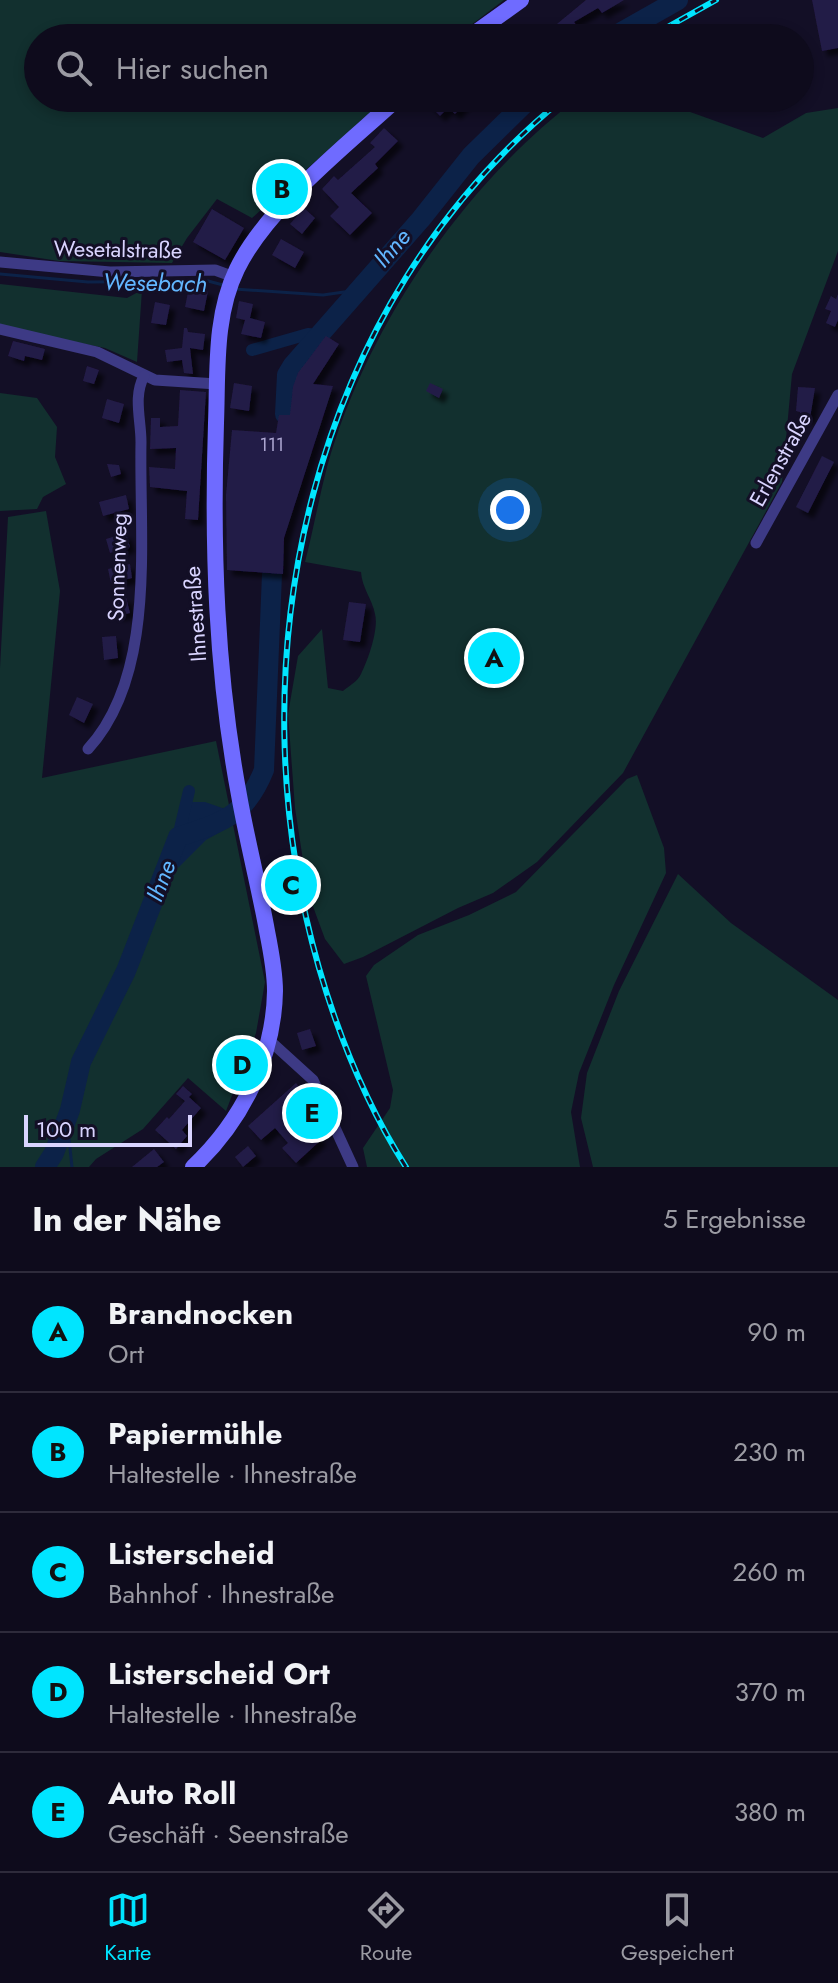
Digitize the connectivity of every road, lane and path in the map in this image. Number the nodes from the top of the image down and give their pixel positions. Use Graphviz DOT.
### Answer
graph roads {
  1 [pos="521,0"];
  2 [pos="488,24"];
  3 [pos="383,112"];
  4 [pos="0,262"];
  5 [pos="231,284"];
  6 [pos="0,329"];
  7 [pos="144,376"];
  8 [pos="217,384"];
  9 [pos="838,395"];
  10 [pos="756,543"];
  11 [pos="88,749"];
  12 [pos="269,1040"];
  13 [pos="193,1167"];
  14 [pos="353,1167"];
  1 -- 2 [label="main road"];
  3 -- 5 [label="main road, Ihnestraße"];
  4 -- 5 [label="street, Wesetalstraße"];
  5 -- 8 [label="main road, Ihnestraße"];
  6 -- 7 [label="street"];
  7 -- 8 [label="street"];
  7 -- 11 [label="street, Sonnenweg"];
  8 -- 12 [label="main road, Ihnestraße"];
  9 -- 10 [label="street, Erlenstraße"];
  12 -- 13 [label="main road, Ihnestraße"];
  12 -- 14 [label="street"];
}
